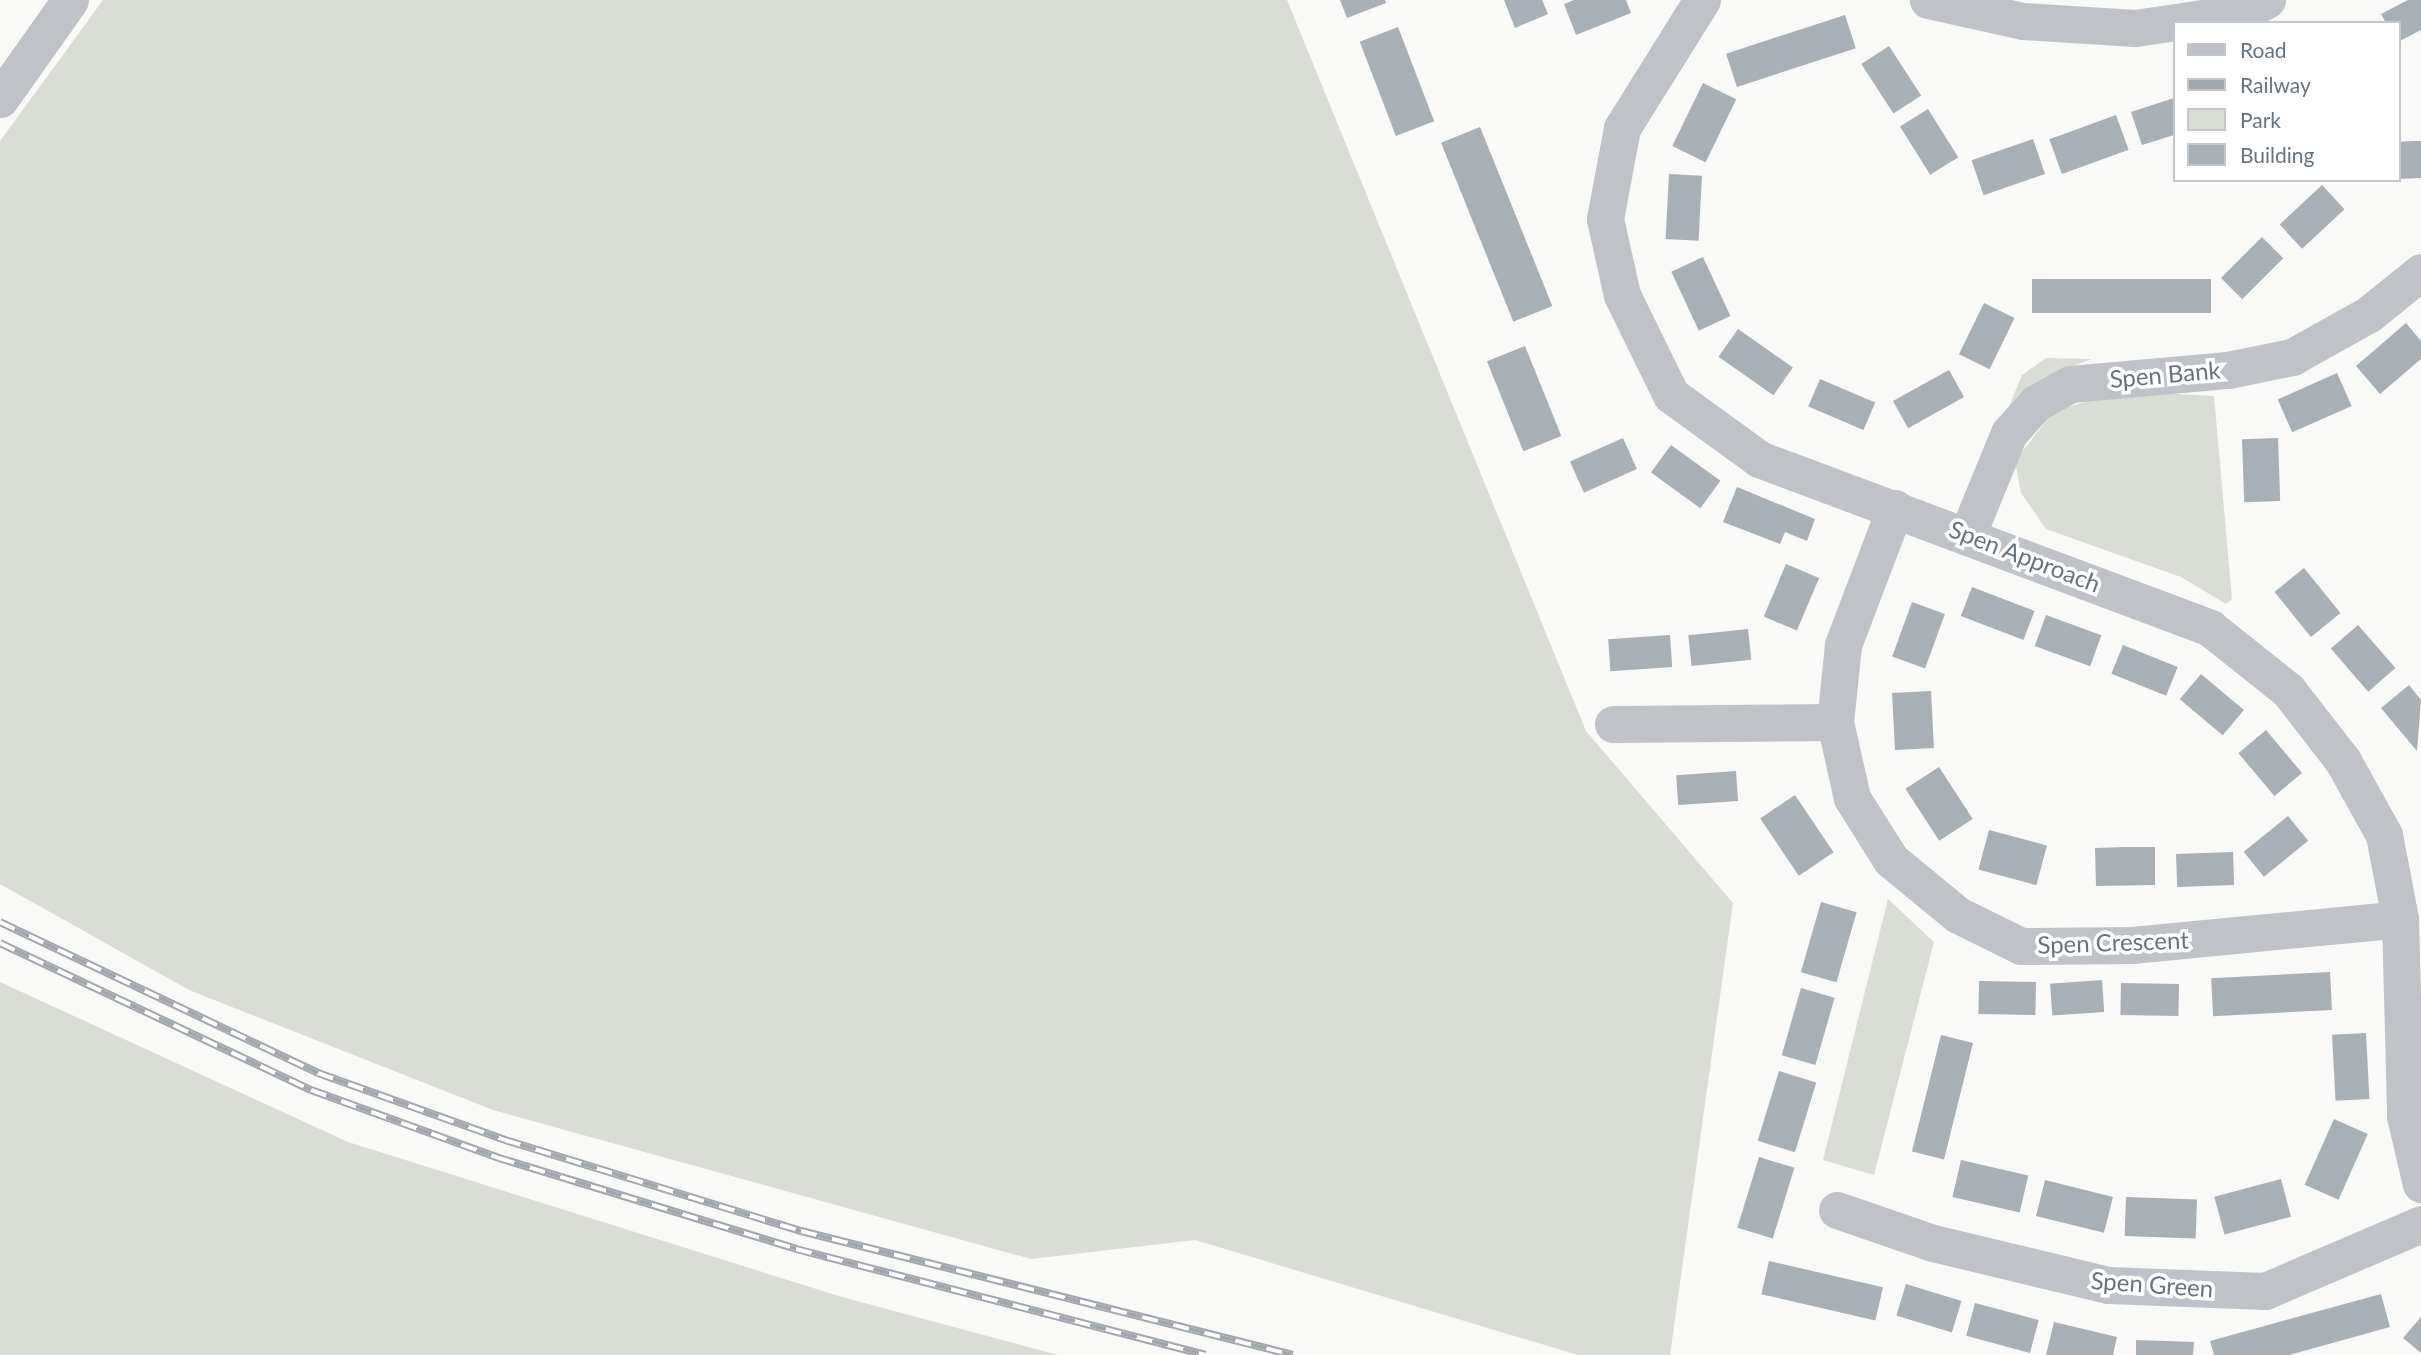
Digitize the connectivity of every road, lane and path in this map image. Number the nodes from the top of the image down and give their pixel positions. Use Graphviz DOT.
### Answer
graph roads {
  1 [pos="70,0"];
  2 [pos="1702,0"];
  3 [pos="1928,0"];
  4 [pos="2266,0"];
  5 [pos="2133,14"];
  6 [pos="0,99"];
  7 [pos="2421,272"];
  8 [pos="1895,508"];
  9 [pos="1968,533"];
  10 [pos="1835,722"];
  11 [pos="1613,724"];
  12 [pos="2400,919"];
  13 [pos="2414,1050"];
  14 [pos="2421,1184"];
  15 [pos="1837,1210"];
  16 [pos="2421,1224"];
  1 -- 6 [label="street"];
  2 -- 8 [label="street, Spen Approach"];
  3 -- 5 [label="street"];
  4 -- 5 [label="street"];
  7 -- 9 [label="street, Spen Bank"];
  8 -- 9 [label="street, Spen Approach"];
  8 -- 10 [label="street, Spen Crescent"];
  9 -- 12 [label="street, Spen Approach"];
  10 -- 11 [label="street"];
  10 -- 12 [label="street, Spen Crescent"];
  12 -- 13 [label="street, Spen Approach"];
  13 -- 14 [label="street, Spen Approach"];
  15 -- 16 [label="street, Spen Green"];
}
